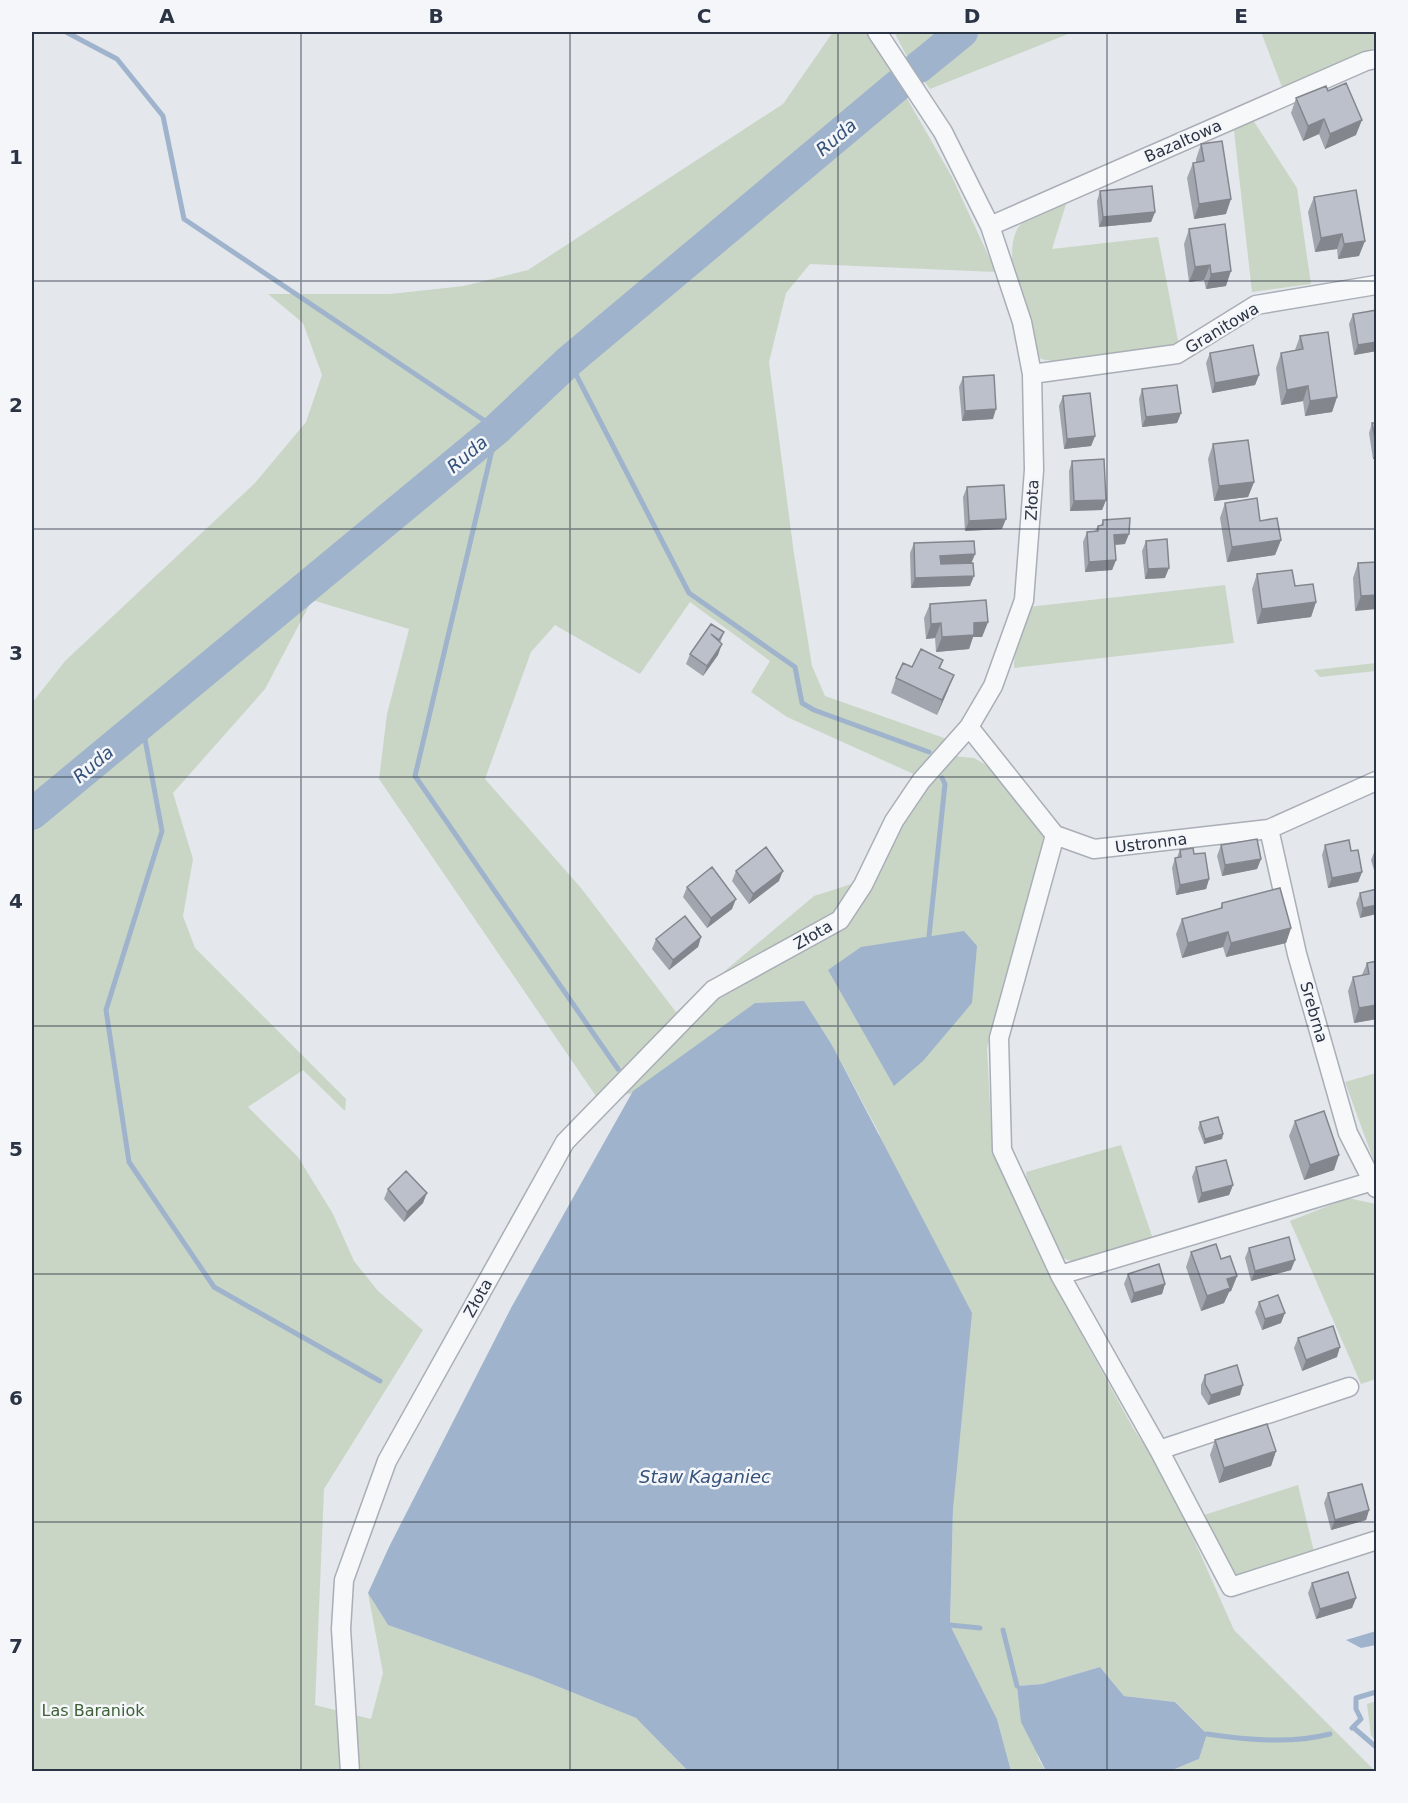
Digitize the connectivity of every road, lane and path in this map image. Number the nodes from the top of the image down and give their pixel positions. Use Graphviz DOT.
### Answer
graph roads {
  1 [pos="878,32"];
  2 [pos="1377,59"];
  3 [pos="990,226"];
  4 [pos="1377,285"];
  5 [pos="1032,374"];
  6 [pos="969,727"];
  7 [pos="1377,781"];
  8 [pos="1269,829"];
  9 [pos="1055,835"];
  10 [pos="1375,1185"];
  11 [pos="1060,1275"];
  12 [pos="1349,1387"];
  13 [pos="1159,1450"];
  14 [pos="1374,1541"];
  15 [pos="350,1772"];
  1 -- 3 [label="street, Złota"];
  2 -- 3 [label="street, Bazaltowa"];
  3 -- 5 [label="street, Złota"];
  4 -- 5 [label="street, Granitowa"];
  5 -- 6 [label="street, Złota"];
  6 -- 9 [label="street"];
  6 -- 15 [label="street, Złota"];
  7 -- 8 [label="street, Ustronna"];
  8 -- 9 [label="street, Ustronna"];
  8 -- 10 [label="street, Srebrna"];
  9 -- 11 [label="street"];
  10 -- 11 [label="street"];
  11 -- 13 [label="street"];
  12 -- 13 [label="street"];
  13 -- 14 [label="street"];
}
